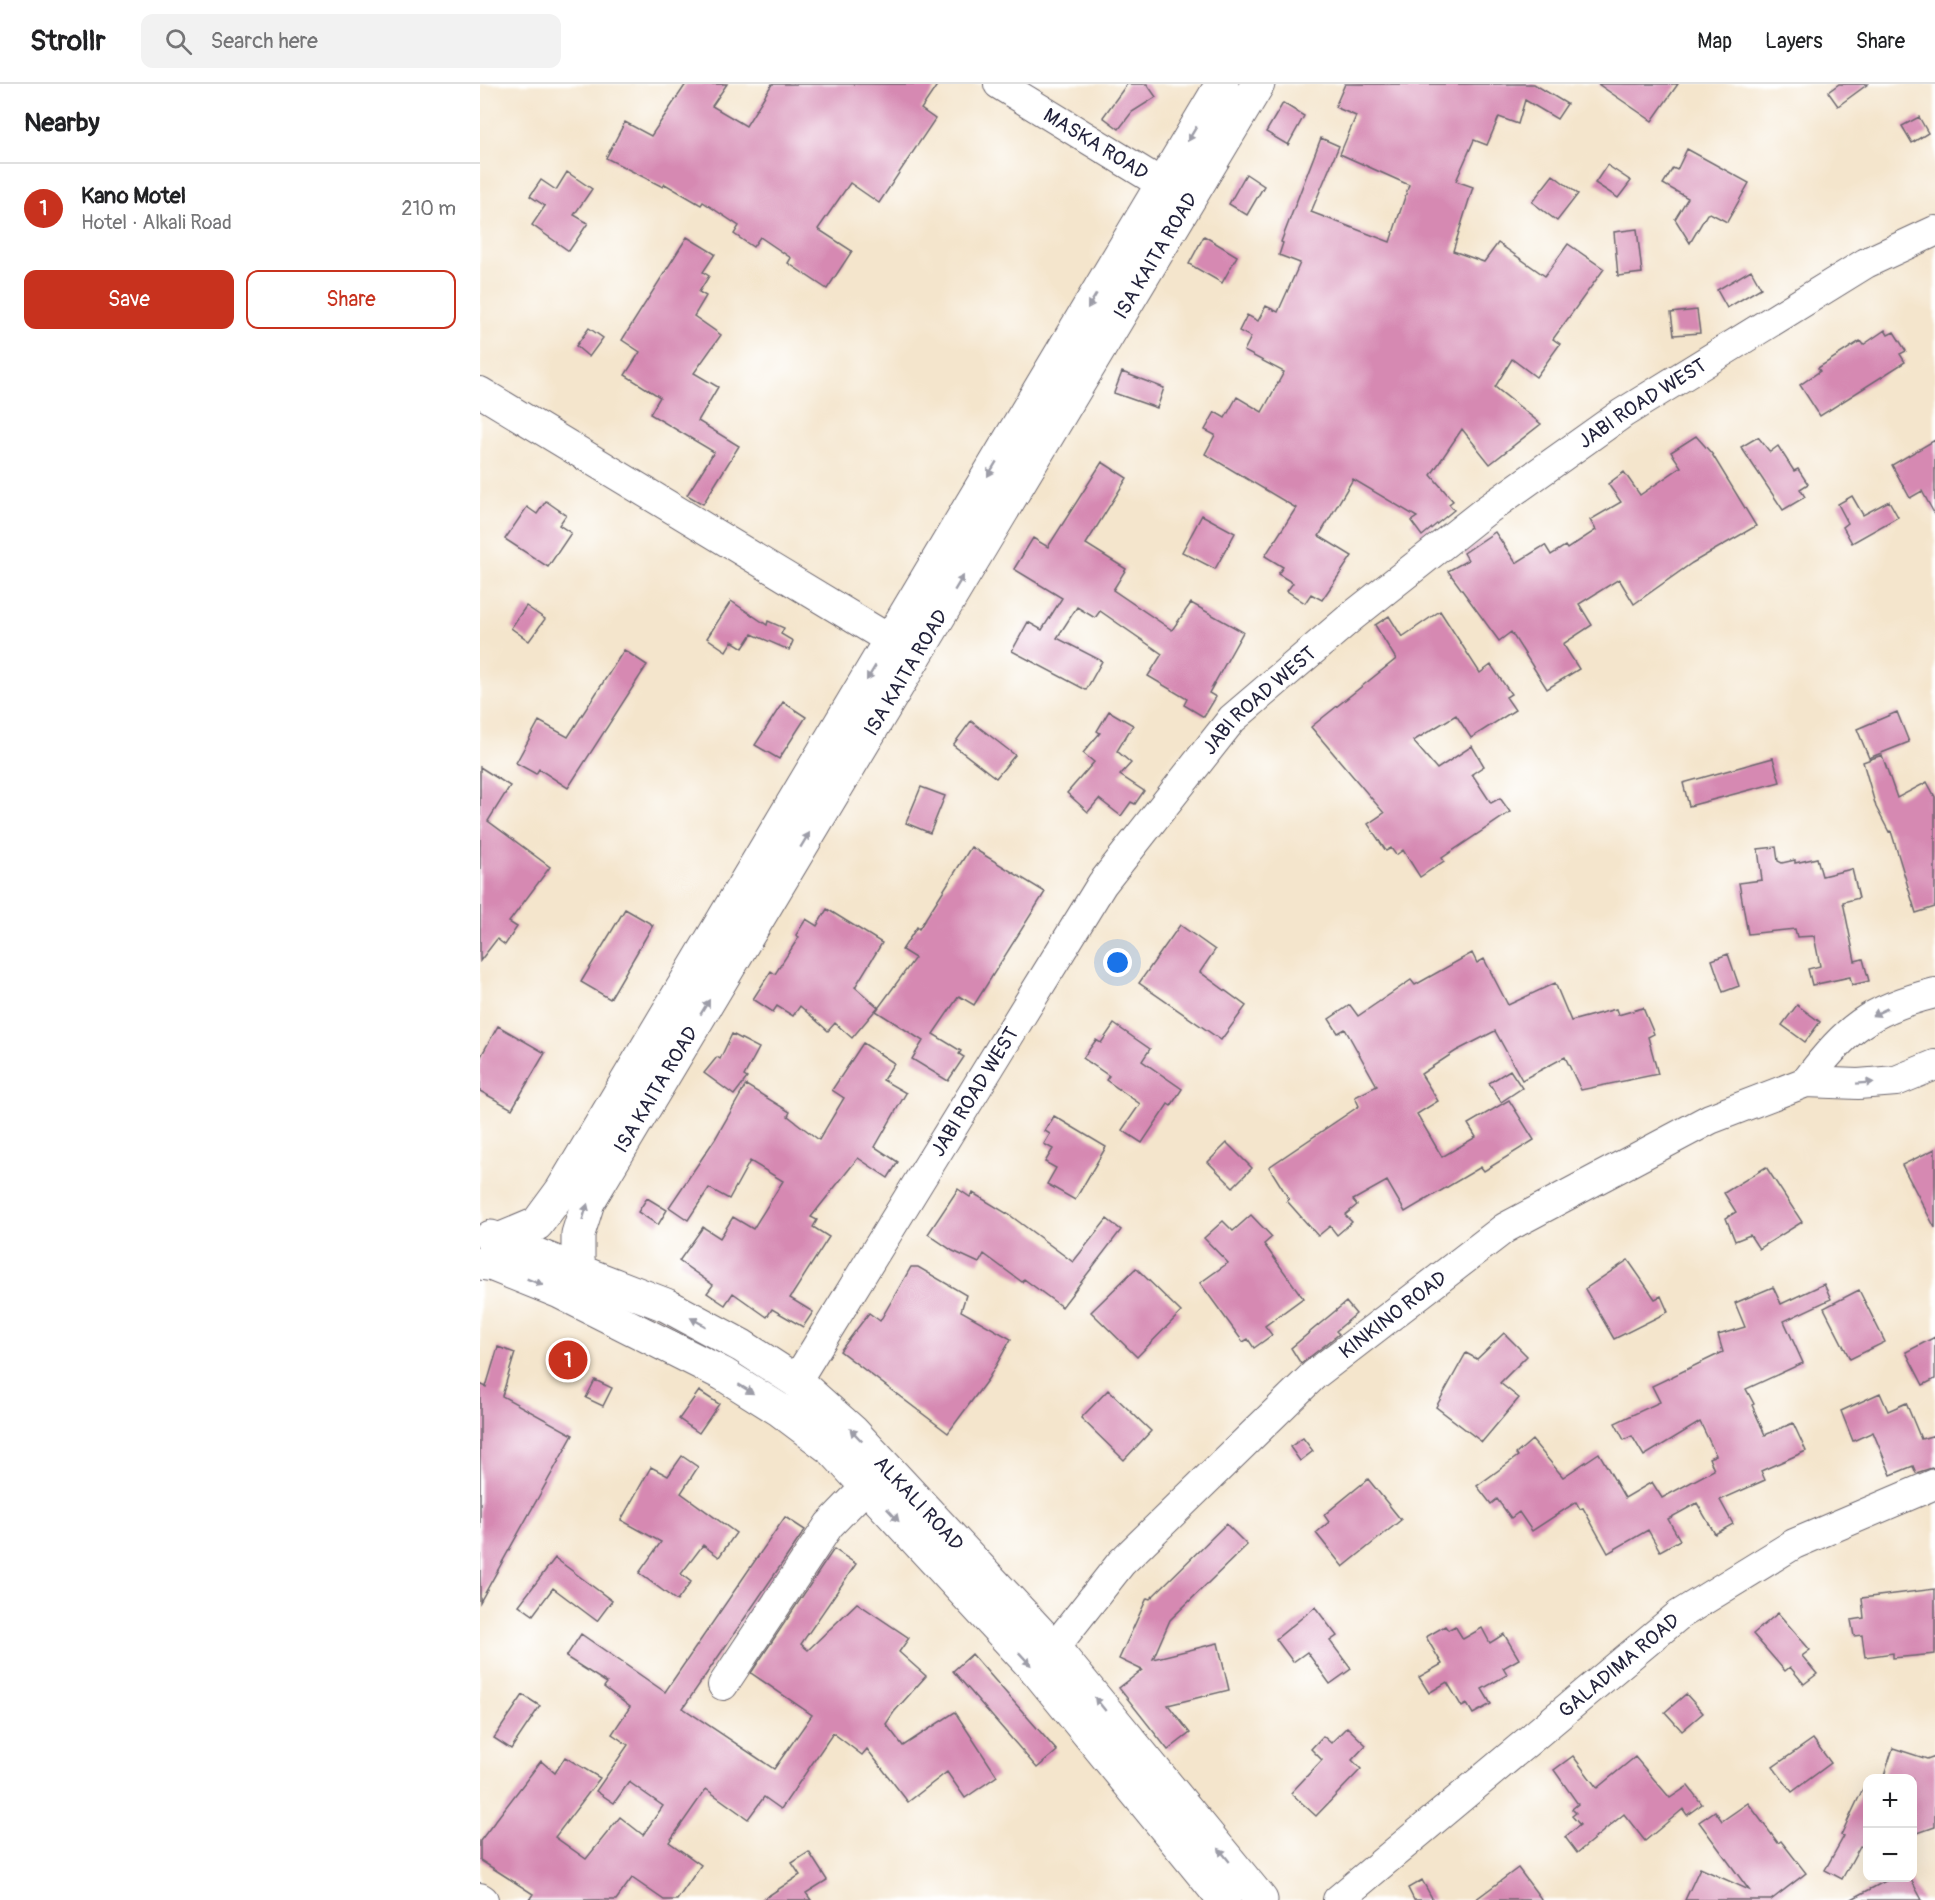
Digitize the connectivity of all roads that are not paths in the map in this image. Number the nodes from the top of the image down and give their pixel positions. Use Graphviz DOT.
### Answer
graph roads {
  1 [pos="999,84"];
  2 [pos="1222,84"];
  3 [pos="1258,84"];
  4 [pos="1162,184"];
  5 [pos="1935,231"];
  6 [pos="480,392"];
  7 [pos="890,640"];
  8 [pos="764,881"];
  9 [pos="1935,993"];
  10 [pos="1935,1065"];
  11 [pos="1806,1082"];
  12 [pos="487,1245"];
  13 [pos="578,1269"];
  14 [pos="796,1381"];
  15 [pos="1935,1484"];
  16 [pos="867,1486"];
  17 [pos="1054,1648"];
  18 [pos="723,1685"];
  19 [pos="1224,1900"];
  20 [pos="1261,1900"];
  21 [pos="1338,1900"];
  1 -- 4 [label="street, MASKA ROAD"];
  2 -- 4 [label="main road, ISA KAITA ROAD, one-way"];
  8 -- 3 [label="main road, ISA KAITA ROAD, one-way"];
  4 -- 7 [label="main road, ISA KAITA ROAD, one-way"];
  5 -- 14 [label="street, JABI ROAD WEST"];
  6 -- 7 [label="street"];
  7 -- 8 [label="main road, ISA KAITA ROAD, one-way"];
  8 -- 12 [label="main road, ISA KAITA ROAD"];
  13 -- 8 [label="main road, ISA KAITA ROAD, one-way"];
  9 -- 11 [label="street, one-way"];
  11 -- 10 [label="street, KINKINO ROAD, one-way"];
  11 -- 17 [label="street, KINKINO ROAD"];
  12 -- 13 [label="main road, ALKALI ROAD"];
  12 -- 16 [label="main road, ALKALI ROAD, one-way"];
  14 -- 13 [label="main road, ALKALI ROAD, one-way"];
  17 -- 14 [label="main road, ALKALI ROAD, one-way"];
  15 -- 21 [label="street, GALADIMA ROAD"];
  16 -- 18 [label="street"];
  16 -- 19 [label="main road, ALKALI ROAD, one-way"];
  20 -- 17 [label="main road, ALKALI ROAD, one-way"];
}
